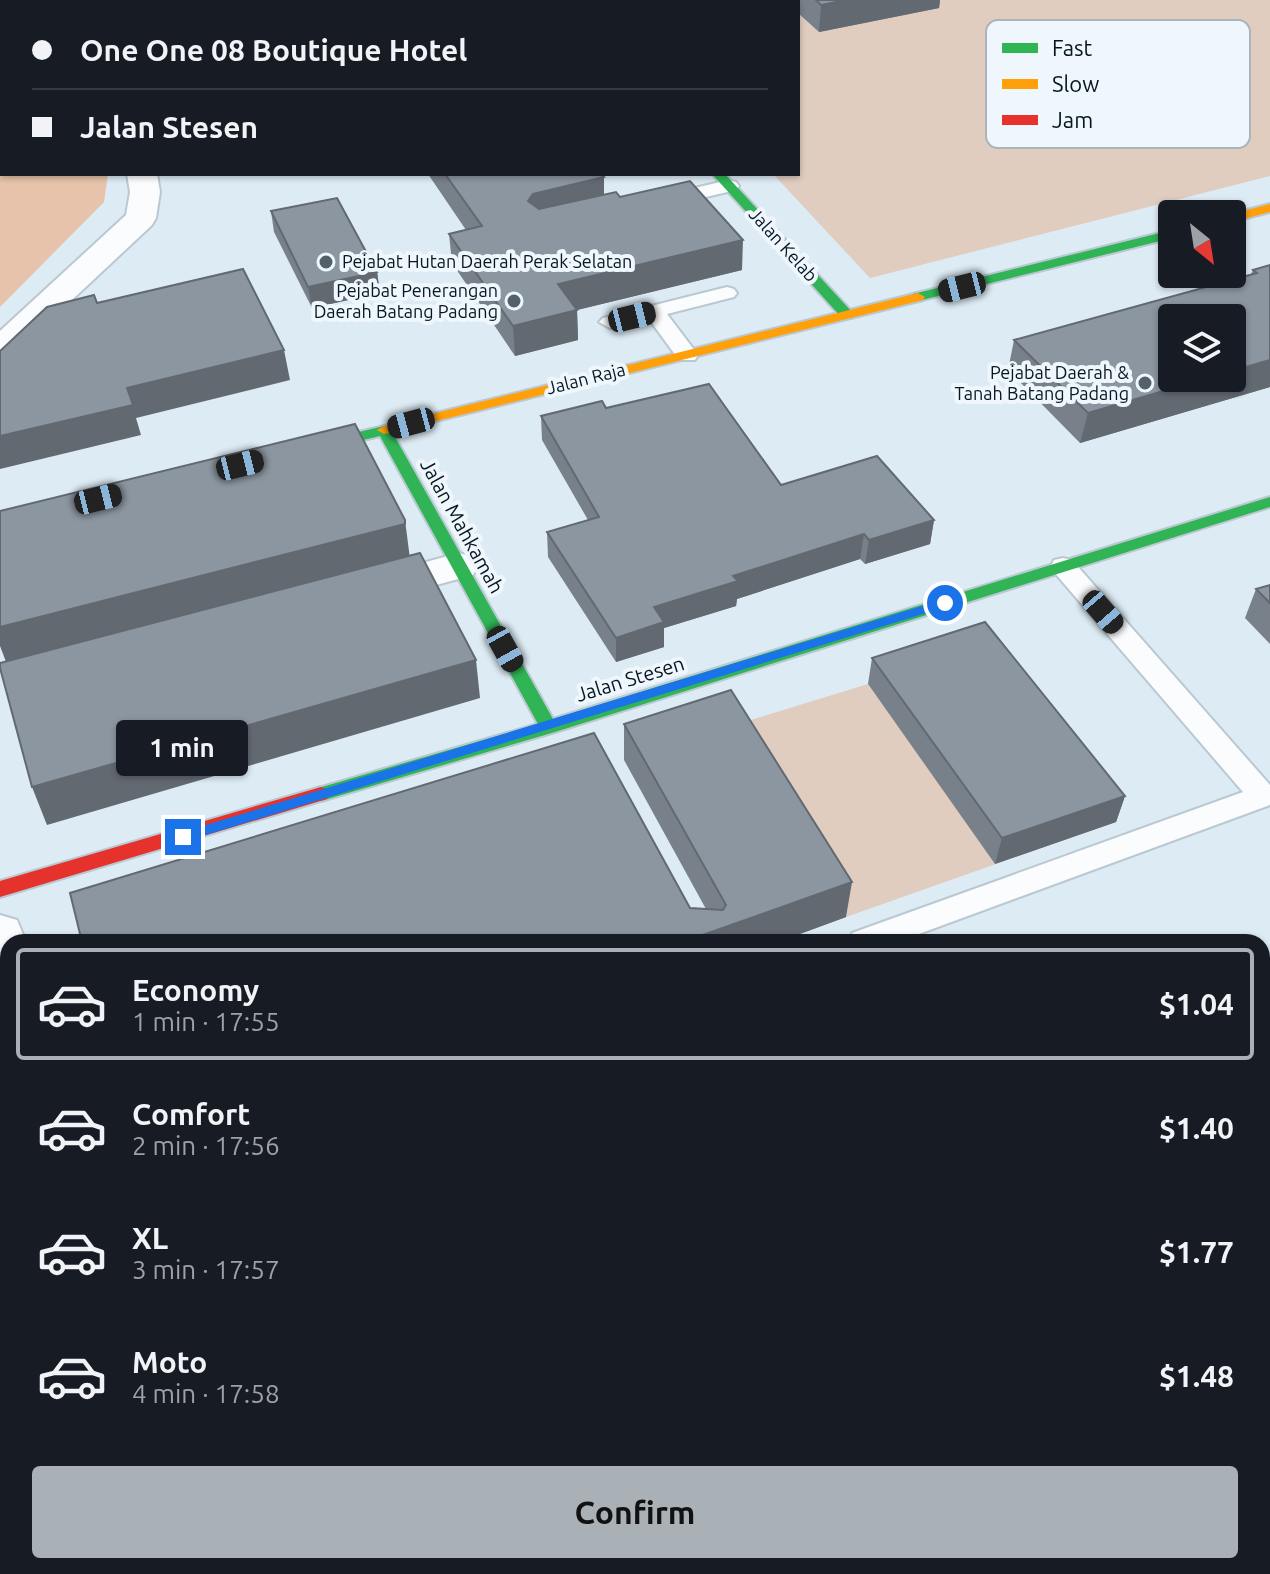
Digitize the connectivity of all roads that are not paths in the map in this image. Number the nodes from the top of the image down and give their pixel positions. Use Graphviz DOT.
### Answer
graph roads {
  1 [pos="142,176"];
  2 [pos="723,180"];
  3 [pos="651,204"];
  4 [pos="1270,208"];
  5 [pos="1246,214"];
  6 [pos="1158,237"];
  7 [pos="727,293"];
  8 [pos="654,311"];
  9 [pos="847,315"];
  10 [pos="610,322"];
  11 [pos="0,349"];
  12 [pos="687,355"];
  13 [pos="384,430"];
  14 [pos="281,455"];
  15 [pos="1270,502"];
  16 [pos="459,566"];
  17 [pos="1063,566"];
  18 [pos="337,599"];
  19 [pos="583,717"];
  20 [pos="549,727"];
  21 [pos="597,743"];
  22 [pos="0,889"];
  23 [pos="885,934"];
  1 -- 11 [label="street"];
  2 -- 3 [label="lane"];
  2 -- 9 [label="main road, Jalan Kelab"];
  4 -- 5 [label="main road"];
  6 -- 9 [label="main road, Jalan Raja"];
  7 -- 8 [label="lane"];
  8 -- 10 [label="lane"];
  8 -- 12 [label="lane"];
  9 -- 12 [label="main road, Jalan Raja"];
  12 -- 13 [label="main road, Jalan Raja"];
  13 -- 14 [label="main road, Jalan Raja"];
  13 -- 16 [label="main road, Jalan Mahkamah"];
  15 -- 17 [label="main road, Jalan Stesen"];
  16 -- 18 [label="street"];
  16 -- 20 [label="main road, Jalan Mahkamah"];
  17 -- 19 [label="main road, Jalan Stesen"];
  17 -- 23 [label="lane"];
  19 -- 20 [label="main road, Jalan Stesen"];
  19 -- 21 [label="lane"];
  20 -- 22 [label="main road, Jalan Stesen"];
}
